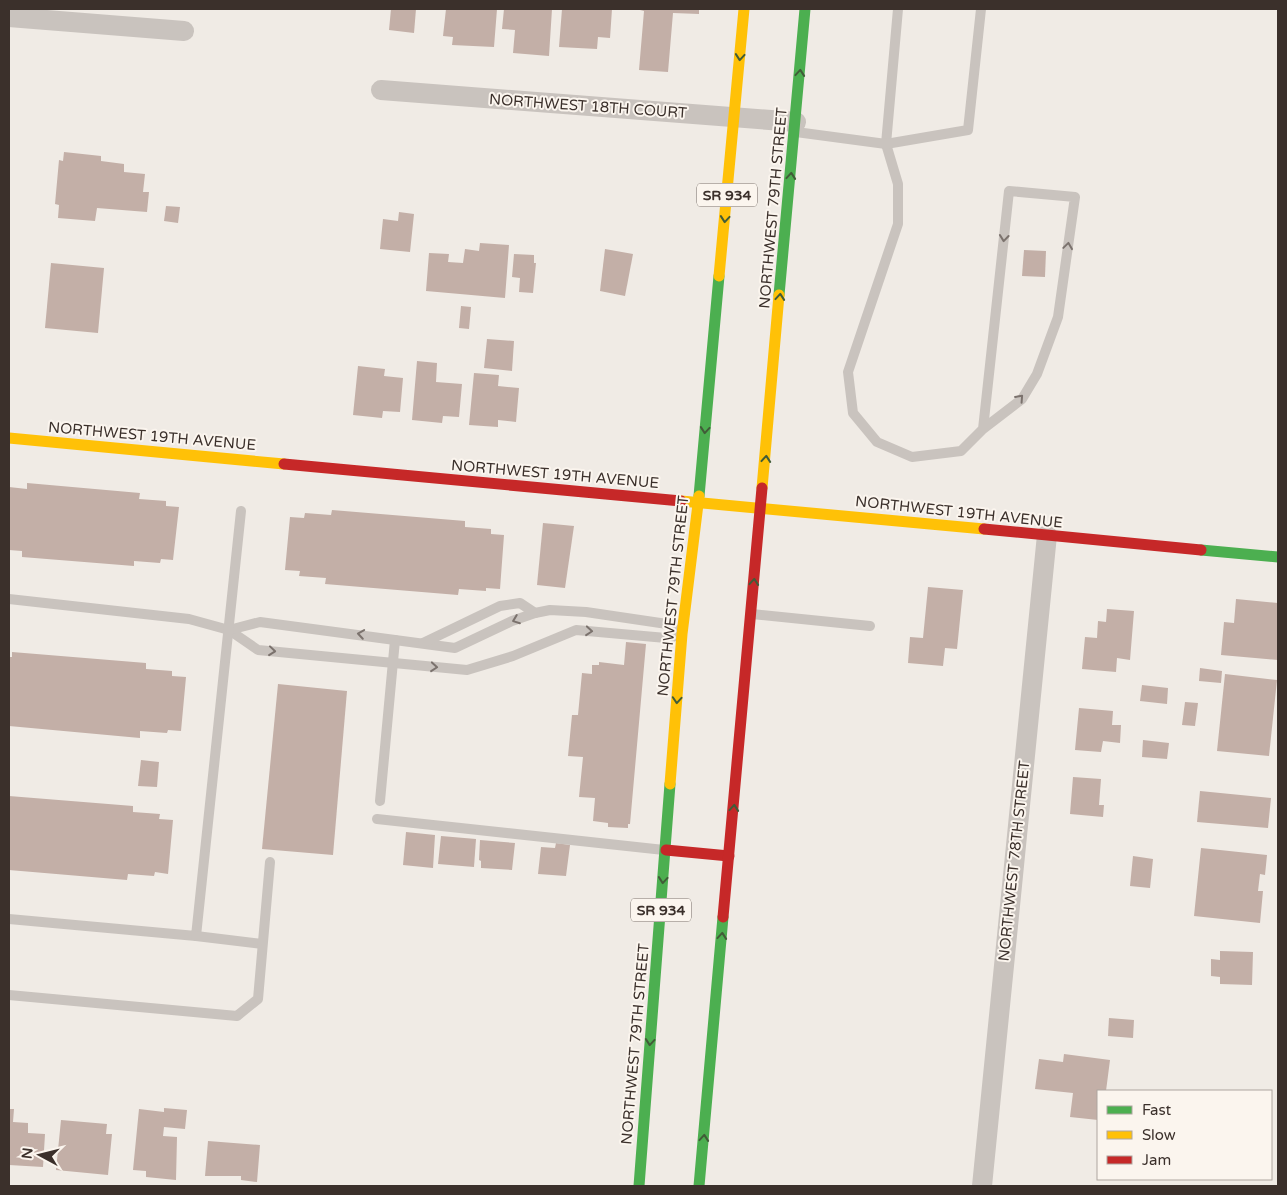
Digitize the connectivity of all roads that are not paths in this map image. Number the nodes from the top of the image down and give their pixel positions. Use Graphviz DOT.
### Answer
graph roads {
  1 [pos="744,9"];
  2 [pos="805,9"];
  3 [pos="898,9"];
  4 [pos="981,9"];
  5 [pos="9,17"];
  6 [pos="184,31"];
  7 [pos="381,90"];
  8 [pos="735,117"];
  9 [pos="795,127"];
  10 [pos="886,144"];
  11 [pos="983,429"];
  12 [pos="9,438"];
  13 [pos="698,502"];
  14 [pos="761,507"];
  15 [pos="241,511"];
  16 [pos="1047,536"];
  17 [pos="1278,557"];
  18 [pos="9,599"];
  19 [pos="535,613"];
  20 [pos="752,614"];
  21 [pos="870,626"];
  22 [pos="229,630"];
  23 [pos="682,634"];
  24 [pos="396,640"];
  25 [pos="421,644"];
  26 [pos="393,664"];
  27 [pos="380,801"];
  28 [pos="377,819"];
  29 [pos="666,850"];
  30 [pos="729,856"];
  31 [pos="270,862"];
  32 [pos="9,919"];
  33 [pos="196,936"];
  34 [pos="262,944"];
  35 [pos="9,995"];
  36 [pos="639,1186"];
  37 [pos="699,1186"];
  38 [pos="982,1186"];
  1 -- 8 [label="main road, NORTHWEST 79TH STREET / SR 934, one-way"];
  9 -- 2 [label="main road, NORTHWEST 79TH STREET, one-way"];
  3 -- 10 [label="lane"];
  4 -- 10 [label="lane"];
  5 -- 6 [label="street"];
  7 -- 8 [label="street, NORTHWEST 18TH COURT"];
  8 -- 9 [label="street, NORTHWEST 18TH COURT"];
  8 -- 13 [label="main road, NORTHWEST 79TH STREET / SR 934, one-way"];
  9 -- 10 [label="lane"];
  14 -- 9 [label="main road, NORTHWEST 79TH STREET, one-way"];
  10 -- 11 [label="lane"];
  11 -- 11 [label="lane, one-way"];
  12 -- 13 [label="main road, NORTHWEST 19TH AVENUE"];
  13 -- 14 [label="main road, NORTHWEST 19TH AVENUE"];
  13 -- 23 [label="main road, NORTHWEST 79TH STREET / SR 934"];
  14 -- 16 [label="main road, NORTHWEST 19TH AVENUE"];
  20 -- 14 [label="main road, NORTHWEST 79TH STREET, one-way"];
  15 -- 22 [label="lane"];
  16 -- 17 [label="main road, NORTHWEST 19TH AVENUE"];
  16 -- 38 [label="street, NORTHWEST 78TH STREET"];
  18 -- 22 [label="lane"];
  19 -- 23 [label="lane"];
  19 -- 25 [label="lane, one-way"];
  19 -- 25 [label="lane"];
  20 -- 21 [label="lane"];
  30 -- 20 [label="main road, NORTHWEST 79TH STREET, one-way"];
  24 -- 22 [label="lane, one-way"];
  22 -- 26 [label="lane, one-way"];
  22 -- 33 [label="lane"];
  26 -- 23 [label="lane, one-way"];
  23 -- 29 [label="main road, NORTHWEST 79TH STREET / SR 934, one-way"];
  24 -- 25 [label="lane"];
  24 -- 26 [label="lane"];
  26 -- 27 [label="lane"];
  28 -- 29 [label="lane"];
  29 -- 30 [label="main road"];
  29 -- 36 [label="main road, NORTHWEST 79TH STREET / SR 934, one-way"];
  37 -- 30 [label="main road, NORTHWEST 79TH STREET, one-way"];
  31 -- 34 [label="lane"];
  32 -- 33 [label="lane"];
  33 -- 34 [label="lane"];
  34 -- 35 [label="lane"];
}
